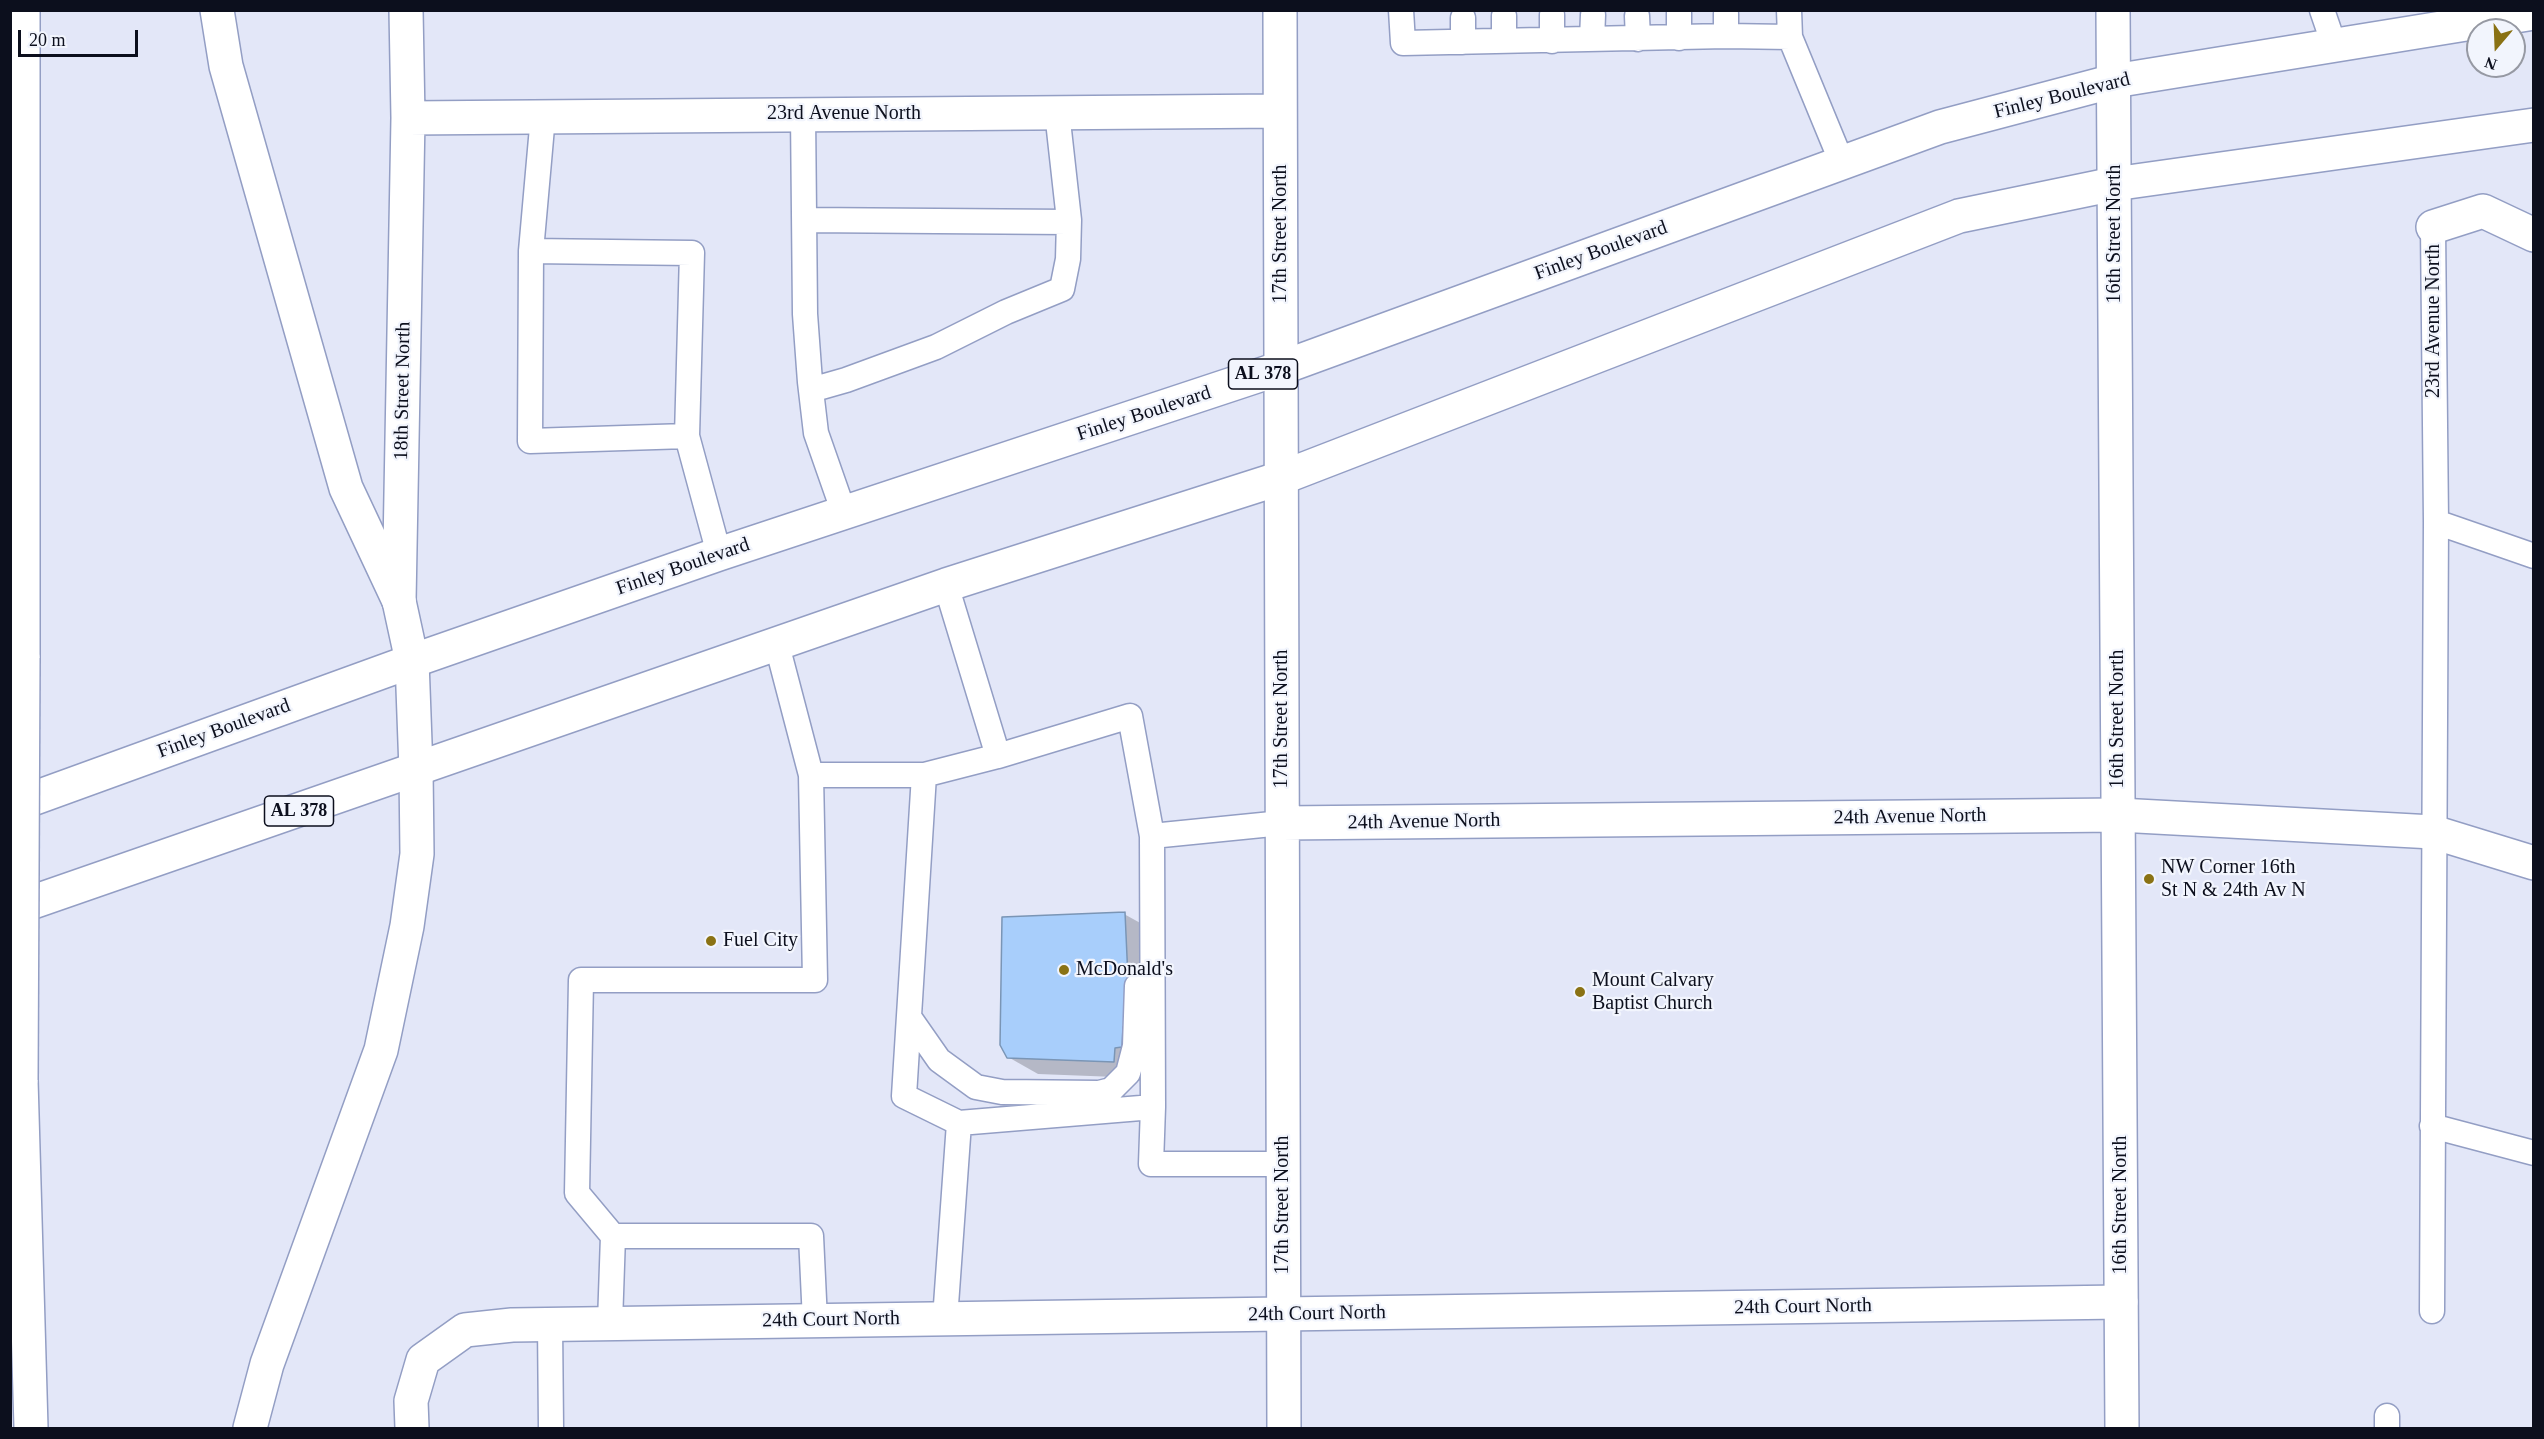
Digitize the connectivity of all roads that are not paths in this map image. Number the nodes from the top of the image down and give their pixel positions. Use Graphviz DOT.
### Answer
graph roads {
  1 [pos="23,10"];
  2 [pos="217,10"];
  3 [pos="406,10"];
  4 [pos="1280,10"];
  5 [pos="1401,10"];
  6 [pos="1789,10"];
  7 [pos="2113,10"];
  8 [pos="2322,10"];
  9 [pos="1679,13"];
  10 [pos="2534,13"];
  11 [pos="1552,15"];
  12 [pos="1593,15"];
  13 [pos="1504,16"];
  14 [pos="2465,17"];
  15 [pos="1463,18"];
  16 [pos="1790,37"];
  17 [pos="1679,38"];
  18 [pos="1592,39"];
  19 [pos="1504,41"];
  20 [pos="1552,41"];
  21 [pos="1463,42"];
  22 [pos="2334,45"];
  23 [pos="2114,81"];
  24 [pos="1280,111"];
  25 [pos="1057,112"];
  26 [pos="803,114"];
  27 [pos="543,116"];
  28 [pos="408,118"];
  29 [pos="2534,125"];
  30 [pos="1842,163"];
  31 [pos="2114,184"];
  32 [pos="805,220"];
  33 [pos="1068,222"];
  34 [pos="2433,227"];
  35 [pos="2534,235"];
  36 [pos="531,251"];
  37 [pos="1281,368"];
  38 [pos="811,390"];
  39 [pos="687,436"];
  40 [pos="1281,478"];
  41 [pos="844,513"];
  42 [pos="2436,522"];
  43 [pos="719,554"];
  44 [pos="2534,556"];
  45 [pos="946,585"];
  46 [pos="399,601"];
  47 [pos="777,645"];
  48 [pos="412,661"];
  49 [pos="998,756"];
  50 [pos="416,770"];
  51 [pos="811,775"];
  52 [pos="924,775"];
  53 [pos="10,807"];
  54 [pos="2119,815"];
  55 [pos="1282,823"];
  56 [pos="2433,832"];
  57 [pos="1152,836"];
  58 [pos="2534,863"];
  59 [pos="1152,877"];
  60 [pos="10,910"];
  61 [pos="909,1017"];
  62 [pos="1154,1107"];
  63 [pos="959,1123"];
  64 [pos="2432,1126"];
  65 [pos="2534,1153"];
  66 [pos="1283,1164"];
  67 [pos="613,1236"];
  68 [pos="2121,1302"];
  69 [pos="2432,1311"];
  70 [pos="1283,1314"];
  71 [pos="945,1319"];
  72 [pos="815,1321"];
  73 [pos="610,1323"];
  74 [pos="550,1324"];
  75 [pos="31,1428"];
  76 [pos="250,1428"];
  77 [pos="412,1428"];
  78 [pos="551,1428"];
  79 [pos="1284,1428"];
  80 [pos="2122,1428"];
  1 -- 75 [label="main road, bridge"];
  2 -- 46 [label="main road"];
  3 -- 28 [label="main road, 18th Street North"];
  4 -- 24 [label="main road, 17th Street North"];
  5 -- 21 [label="lane"];
  6 -- 16 [label="lane"];
  7 -- 23 [label="main road, 16th Street North"];
  8 -- 22 [label="lane"];
  9 -- 17 [label="lane"];
  10 -- 14 [label="main road, Finley Boulevard / AL 378"];
  11 -- 20 [label="lane"];
  12 -- 18 [label="lane"];
  13 -- 19 [label="lane"];
  14 -- 22 [label="main road, Finley Boulevard / AL 378"];
  15 -- 21 [label="lane"];
  16 -- 17 [label="lane"];
  16 -- 30 [label="lane"];
  17 -- 18 [label="lane"];
  18 -- 20 [label="lane"];
  19 -- 20 [label="lane"];
  19 -- 21 [label="lane"];
  22 -- 23 [label="main road, Finley Boulevard / AL 378"];
  23 -- 30 [label="main road, Finley Boulevard / AL 378"];
  23 -- 31 [label="main road, 16th Street North"];
  24 -- 25 [label="main road, 23rd Avenue North"];
  24 -- 37 [label="main road, 17th Street North"];
  25 -- 26 [label="main road, 23rd Avenue North"];
  25 -- 33 [label="lane"];
  26 -- 27 [label="main road, 23rd Avenue North"];
  26 -- 32 [label="lane"];
  27 -- 28 [label="main road, 23rd Avenue North"];
  27 -- 36 [label="lane"];
  28 -- 46 [label="main road, 18th Street North"];
  29 -- 31 [label="main road, AL 378"];
  30 -- 37 [label="main road, Finley Boulevard / AL 378"];
  31 -- 40 [label="main road, AL 378"];
  31 -- 54 [label="main road, 16th Street North"];
  32 -- 33 [label="lane"];
  32 -- 38 [label="lane"];
  33 -- 38 [label="lane"];
  34 -- 35 [label="main road, 23rd Avenue North"];
  34 -- 42 [label="lane, 23rd Avenue North"];
  36 -- 39 [label="lane"];
  36 -- 39 [label="lane"];
  37 -- 40 [label="main road, 17th Street North"];
  37 -- 41 [label="main road, Finley Boulevard / AL 378"];
  38 -- 41 [label="lane"];
  39 -- 43 [label="lane"];
  40 -- 45 [label="main road, AL 378"];
  40 -- 55 [label="main road, 17th Street North"];
  41 -- 43 [label="main road, Finley Boulevard / AL 378"];
  42 -- 44 [label="lane"];
  42 -- 56 [label="lane, 23rd Avenue North"];
  43 -- 48 [label="main road, Finley Boulevard / AL 378"];
  45 -- 47 [label="main road, AL 378"];
  45 -- 49 [label="lane"];
  46 -- 48 [label="main road, 18th Street North"];
  47 -- 50 [label="main road, AL 378"];
  47 -- 51 [label="lane"];
  48 -- 50 [label="main road, 18th Street North"];
  48 -- 53 [label="main road, Finley Boulevard / AL 378"];
  49 -- 52 [label="lane"];
  49 -- 57 [label="lane"];
  50 -- 60 [label="main road, AL 378"];
  50 -- 76 [label="main road, 18th Street North"];
  51 -- 52 [label="lane"];
  51 -- 67 [label="lane"];
  52 -- 61 [label="lane"];
  54 -- 55 [label="main road, 24th Avenue North"];
  54 -- 56 [label="main road, 24th Avenue North"];
  54 -- 68 [label="main road, 16th Street North"];
  55 -- 57 [label="lane"];
  55 -- 66 [label="main road, 17th Street North"];
  56 -- 58 [label="main road, 24th Avenue North"];
  56 -- 64 [label="lane, 23rd Avenue North"];
  57 -- 59 [label="lane"];
  59 -- 61 [label="lane"];
  59 -- 62 [label="lane"];
  61 -- 63 [label="lane"];
  62 -- 63 [label="lane"];
  62 -- 66 [label="lane"];
  63 -- 71 [label="lane"];
  64 -- 65 [label="lane"];
  64 -- 69 [label="lane, 23rd Avenue North"];
  66 -- 70 [label="main road, 17th Street North"];
  67 -- 72 [label="lane"];
  67 -- 73 [label="lane"];
  68 -- 70 [label="main road, 24th Court North"];
  68 -- 80 [label="main road, 16th Street North"];
  70 -- 71 [label="main road, 24th Court North"];
  70 -- 79 [label="main road, 17th Street North"];
  71 -- 72 [label="main road, 24th Court North"];
  72 -- 73 [label="main road, 24th Court North"];
  73 -- 74 [label="main road, 24th Court North"];
  74 -- 77 [label="main road, 24th Court North"];
  74 -- 78 [label="lane"];
}
